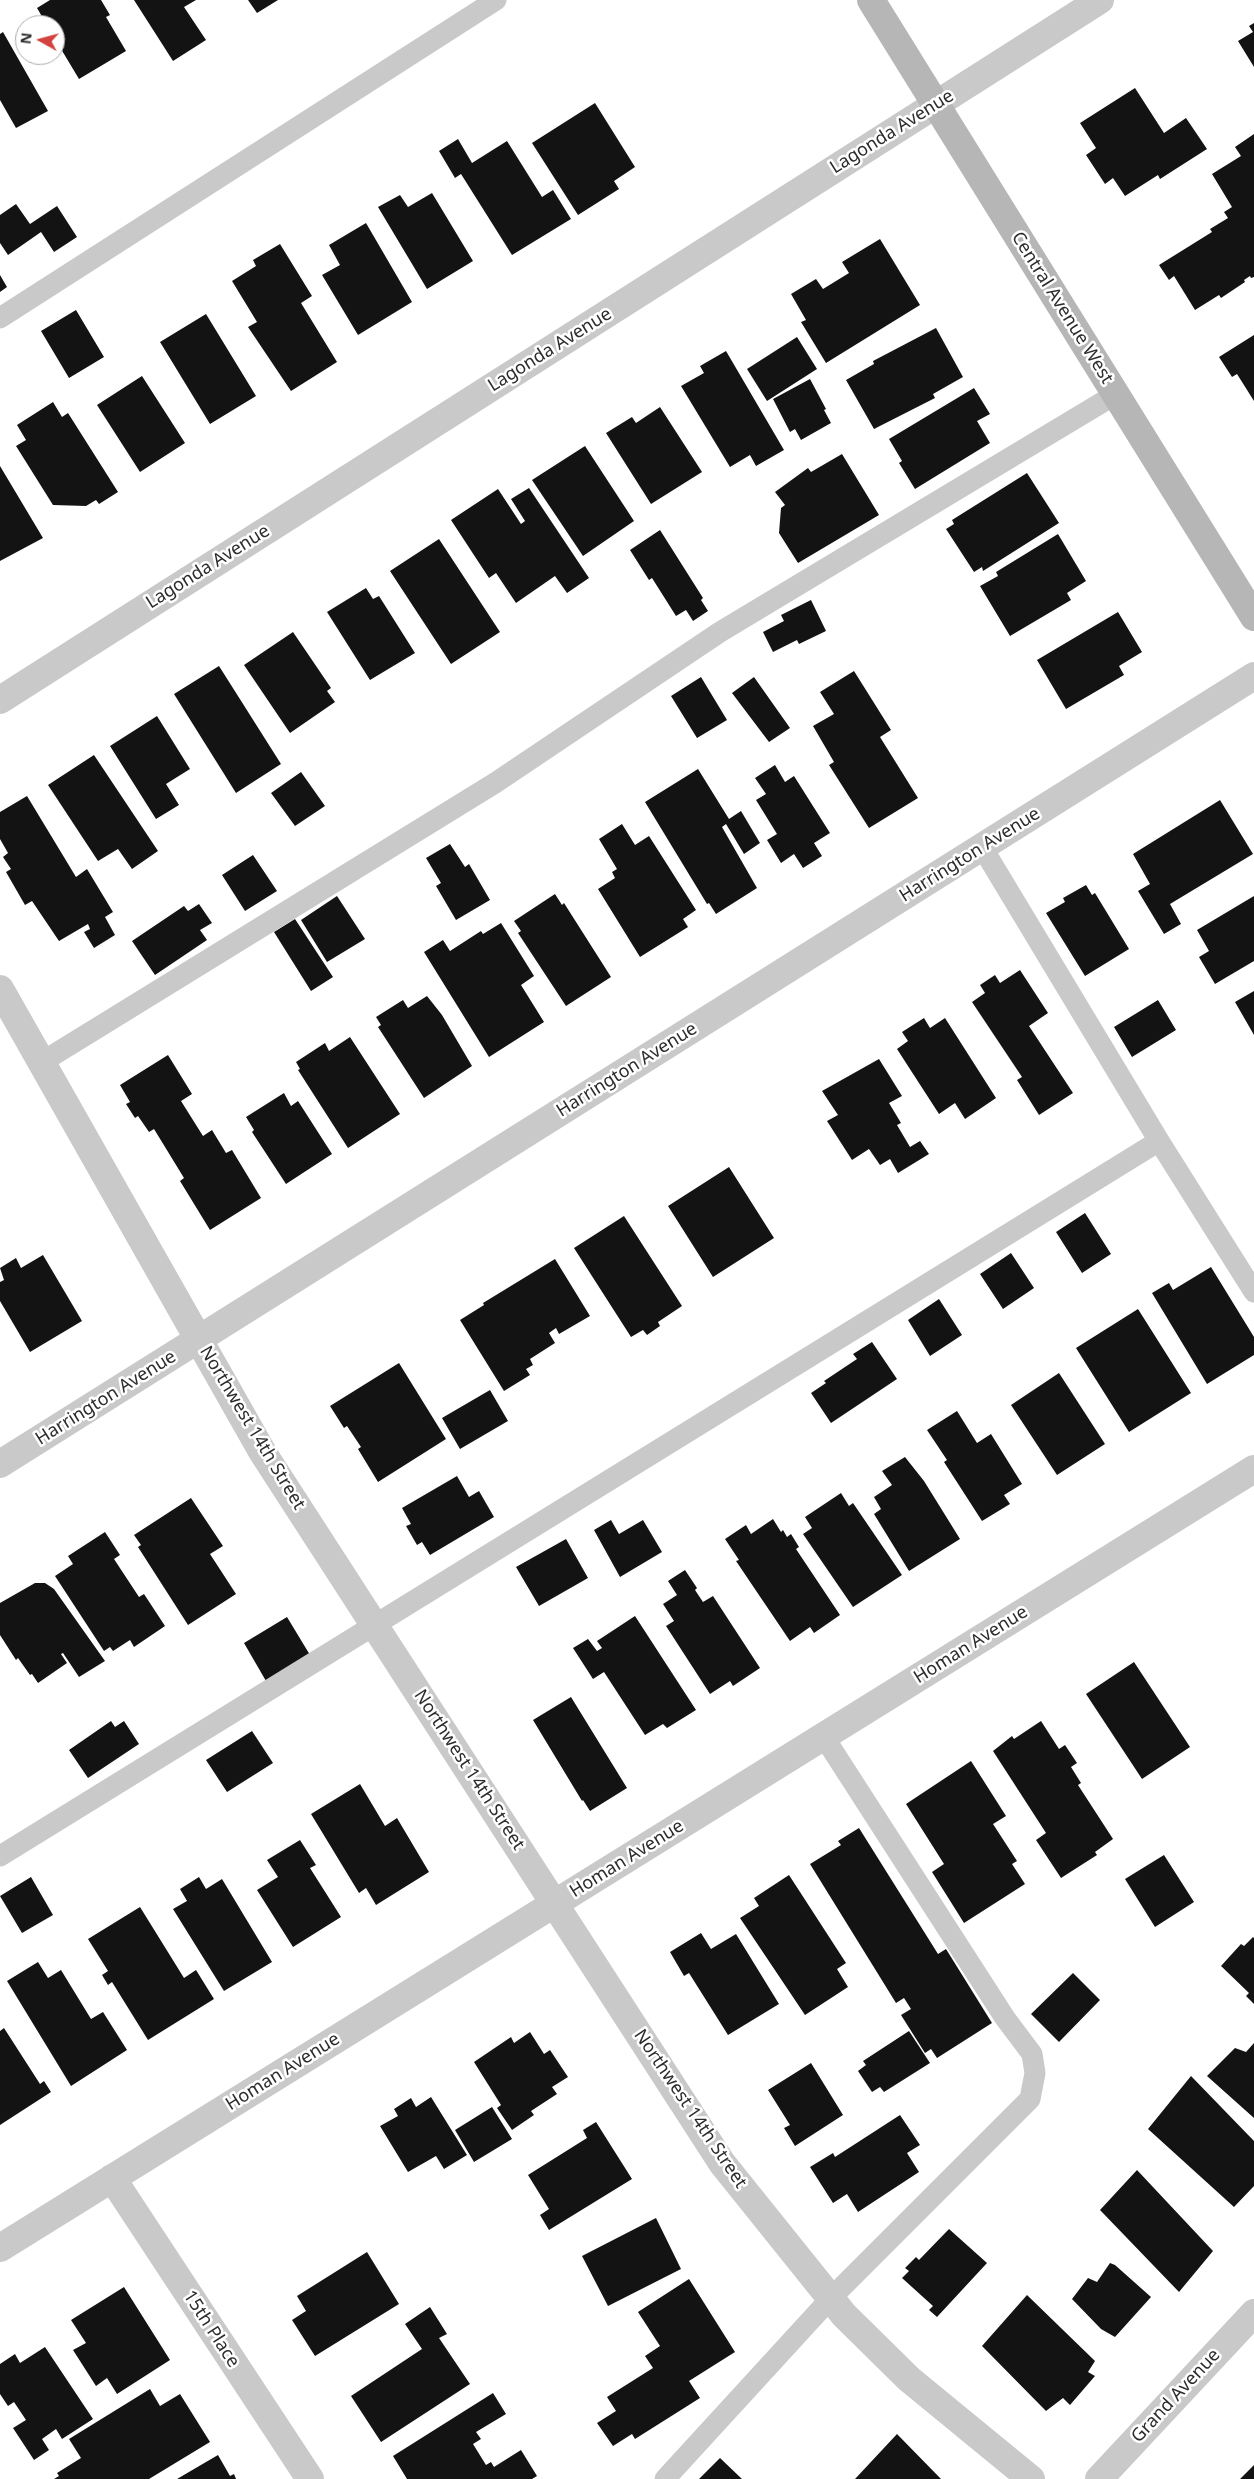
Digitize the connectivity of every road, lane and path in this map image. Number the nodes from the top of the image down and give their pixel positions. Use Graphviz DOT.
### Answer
graph roads {
  1 [pos="496,0"];
  2 [pos="871,0"];
  3 [pos="1100,0"];
  4 [pos="935,104"];
  5 [pos="0,318"];
  6 [pos="1116,394"];
  7 [pos="1254,617"];
  8 [pos="1254,676"];
  9 [pos="0,700"];
  10 [pos="982,847"];
  11 [pos="0,988"];
  12 [pos="42,1062"];
  13 [pos="1160,1141"];
  14 [pos="1254,1292"];
  15 [pos="199,1340"];
  16 [pos="0,1464"];
  17 [pos="1254,1469"];
  18 [pos="374,1624"];
  19 [pos="824,1737"];
  20 [pos="0,1856"];
  21 [pos="555,1903"];
  22 [pos="112,2178"];
  23 [pos="0,2248"];
  24 [pos="830,2299"];
  25 [pos="1254,2312"];
  26 [pos="310,2479"];
  27 [pos="665,2479"];
  28 [pos="1031,2479"];
  29 [pos="1099,2479"];
  1 -- 5 [label="lane"];
  2 -- 4 [label="street, Central Avenue West"];
  3 -- 4 [label="street, Lagonda Avenue"];
  4 -- 6 [label="street, Central Avenue West"];
  4 -- 9 [label="street, Lagonda Avenue"];
  6 -- 7 [label="street, Central Avenue West"];
  6 -- 12 [label="lane"];
  8 -- 10 [label="street, Harrington Avenue"];
  10 -- 13 [label="lane"];
  10 -- 15 [label="street, Harrington Avenue"];
  11 -- 12 [label="street, Northwest 14th Street"];
  12 -- 15 [label="street, Northwest 14th Street"];
  13 -- 14 [label="lane"];
  13 -- 18 [label="lane"];
  15 -- 16 [label="street, Harrington Avenue"];
  15 -- 18 [label="street, Northwest 14th Street"];
  17 -- 19 [label="street, Homan Avenue"];
  18 -- 20 [label="lane"];
  18 -- 21 [label="street, Northwest 14th Street"];
  19 -- 21 [label="street, Homan Avenue"];
  19 -- 24 [label="lane"];
  21 -- 22 [label="street, Homan Avenue"];
  21 -- 24 [label="street, Northwest 14th Street"];
  22 -- 23 [label="street, Homan Avenue"];
  22 -- 26 [label="street, 15th Place"];
  24 -- 27 [label="lane"];
  24 -- 28 [label="street, Northwest 14th Street"];
  25 -- 29 [label="street, Grand Avenue"];
}
